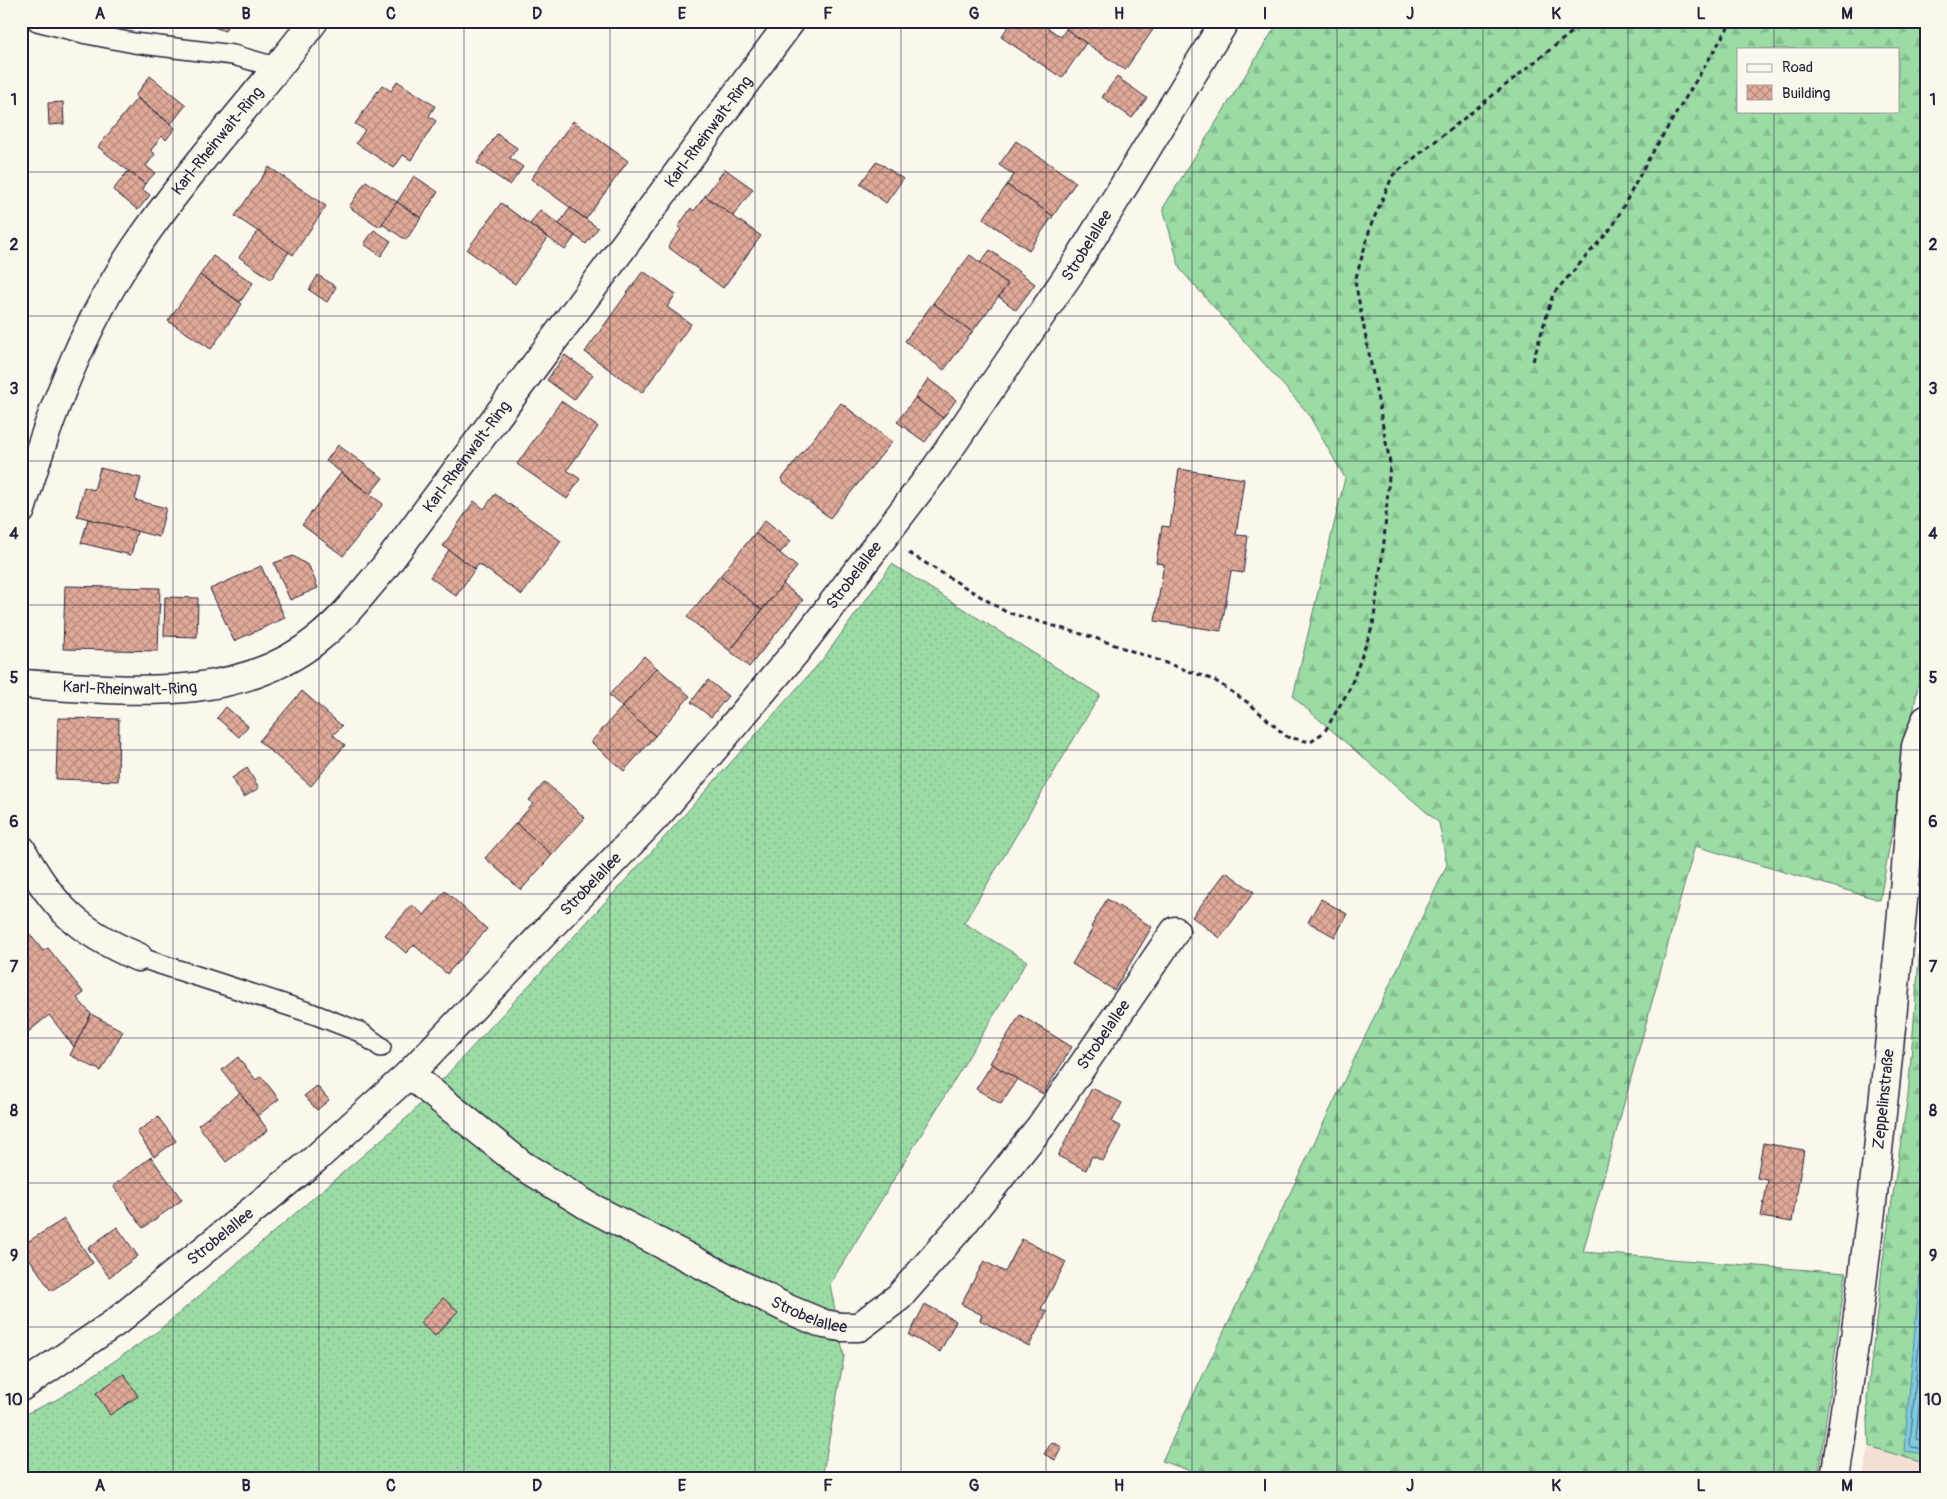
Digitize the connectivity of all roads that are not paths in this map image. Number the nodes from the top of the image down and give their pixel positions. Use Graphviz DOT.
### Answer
graph roads {
  1 [pos="37,21"];
  2 [pos="314,21"];
  3 [pos="791,21"];
  4 [pos="1225,21"];
  5 [pos="279,68"];
  6 [pos="30,452"];
  7 [pos="21,510"];
  8 [pos="21,684"];
  9 [pos="1926,720"];
  10 [pos="21,849"];
  11 [pos="1175,931"];
  12 [pos="138,956"];
  13 [pos="381,1048"];
  14 [pos="409,1074"];
  15 [pos="21,1387"];
  16 [pos="1835,1478"];
  1 -- 5 [label="lane"];
  2 -- 5 [label="street, Karl-Rheinwalt-Ring"];
  3 -- 8 [label="street, Karl-Rheinwalt-Ring"];
  4 -- 14 [label="street, Strobelallee"];
  5 -- 6 [label="street, Karl-Rheinwalt-Ring"];
  6 -- 7 [label="street, Karl-Rheinwalt-Ring"];
  9 -- 16 [label="street, Zeppelinstraße"];
  10 -- 12 [label="street"];
  11 -- 14 [label="street, Strobelallee"];
  12 -- 13 [label="lane"];
  14 -- 15 [label="street, Strobelallee"];
}
